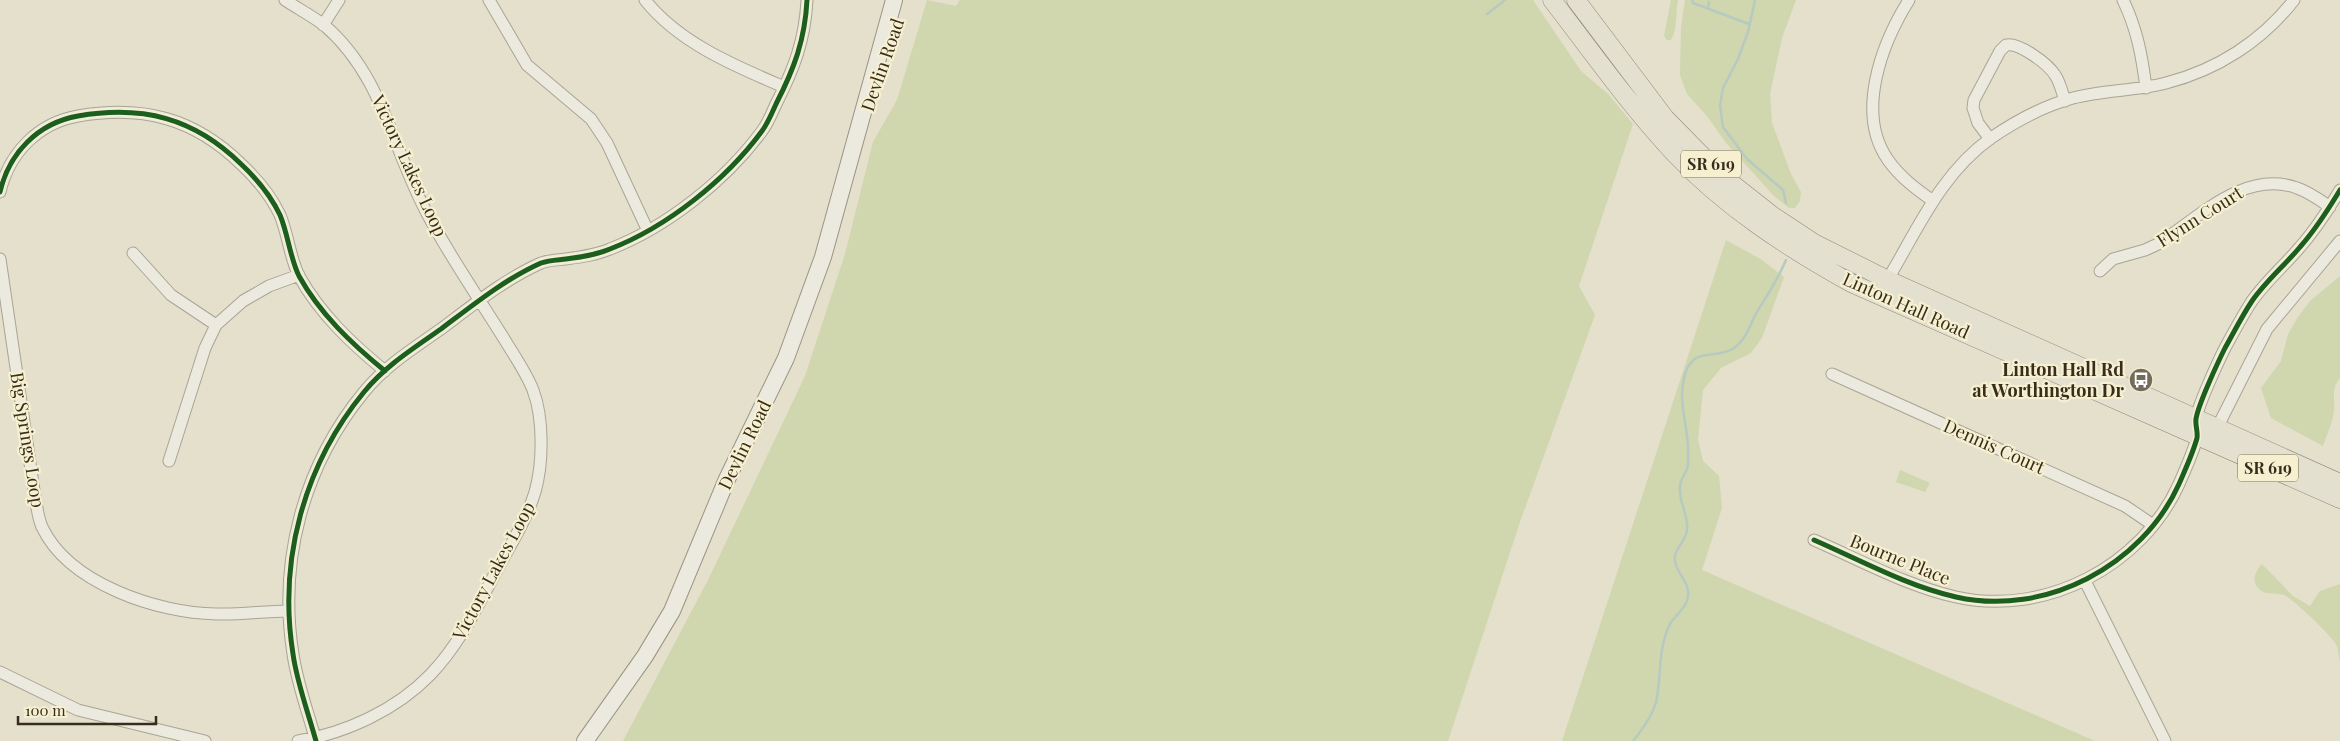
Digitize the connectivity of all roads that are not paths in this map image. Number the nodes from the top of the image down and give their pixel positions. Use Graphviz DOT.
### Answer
graph roads {
  1 [pos="285,0"];
  2 [pos="339,0"];
  3 [pos="489,0"];
  4 [pos="645,0"];
  5 [pos="807,0"];
  6 [pos="894,0"];
  7 [pos="904,0"];
  8 [pos="1552,0"];
  9 [pos="1576,0"];
  10 [pos="1909,0"];
  11 [pos="2123,0"];
  12 [pos="2294,0"];
  13 [pos="323,25"];
  14 [pos="784,87"];
  15 [pos="2146,88"];
  16 [pos="2065,101"];
  17 [pos="860,129"];
  18 [pos="1990,139"];
  19 [pos="2340,190"];
  20 [pos="0,192"];
  21 [pos="1933,201"];
  22 [pos="2330,207"];
  23 [pos="648,230"];
  24 [pos="2340,241"];
  25 [pos="133,253"];
  26 [pos="0,259"];
  27 [pos="2100,271"];
  28 [pos="299,275"];
  29 [pos="1883,287"];
  30 [pos="479,299"];
  31 [pos="216,325"];
  32 [pos="385,371"];
  33 [pos="1832,374"];
  34 [pos="2196,418"];
  35 [pos="2217,428"];
  36 [pos="2197,436"];
  37 [pos="169,461"];
  38 [pos="2340,483"];
  39 [pos="2340,500"];
  40 [pos="2153,525"];
  41 [pos="1814,540"];
  42 [pos="2084,581"];
  43 [pos="288,611"];
  44 [pos="0,672"];
  45 [pos="315,740"];
  46 [pos="205,741"];
  47 [pos="298,741"];
  48 [pos="585,741"];
  49 [pos="2165,741"];
  1 -- 13 [label="street, Victory Lakes Loop"];
  2 -- 13 [label="street"];
  3 -- 23 [label="street"];
  4 -- 14 [label="street"];
  5 -- 14 [label="street"];
  6 -- 17 [label="main road, Devlin Road"];
  7 -- 17 [label="main road, Devlin Road"];
  8 -- 29 [label="main road, Linton Hall Road / SR 619"];
  9 -- 29 [label="main road, Linton Hall Road / SR 619"];
  10 -- 21 [label="street"];
  11 -- 15 [label="street"];
  12 -- 15 [label="street"];
  13 -- 30 [label="street, Victory Lakes Loop"];
  14 -- 23 [label="street"];
  15 -- 16 [label="street"];
  16 -- 18 [label="street"];
  16 -- 18 [label="street"];
  17 -- 48 [label="main road, Devlin Road"];
  18 -- 21 [label="street"];
  19 -- 22 [label="street"];
  20 -- 28 [label="street"];
  21 -- 29 [label="street"];
  22 -- 27 [label="street, Flynn Court"];
  22 -- 34 [label="street"];
  23 -- 30 [label="street"];
  24 -- 35 [label="street"];
  25 -- 31 [label="street"];
  26 -- 43 [label="street, Big Springs Loop"];
  28 -- 31 [label="street"];
  28 -- 32 [label="street"];
  29 -- 34 [label="main road, Linton Hall Road / SR 619"];
  29 -- 36 [label="main road, Linton Hall Road / SR 619"];
  30 -- 32 [label="street"];
  30 -- 45 [label="street, Victory Lakes Loop"];
  31 -- 37 [label="street"];
  32 -- 43 [label="street"];
  33 -- 40 [label="street, Dennis Court"];
  34 -- 35 [label="main road, Linton Hall Road / SR 619"];
  34 -- 36 [label="street"];
  35 -- 36 [label="street"];
  35 -- 38 [label="main road, Linton Hall Road / SR 619"];
  36 -- 39 [label="main road, Linton Hall Road / SR 619"];
  36 -- 40 [label="street, Bourne Place"];
  40 -- 42 [label="street, Bourne Place"];
  41 -- 42 [label="street, Bourne Place"];
  42 -- 49 [label="street"];
  43 -- 45 [label="street"];
  44 -- 46 [label="street"];
  45 -- 47 [label="street, Victory Lakes Loop"];
}
